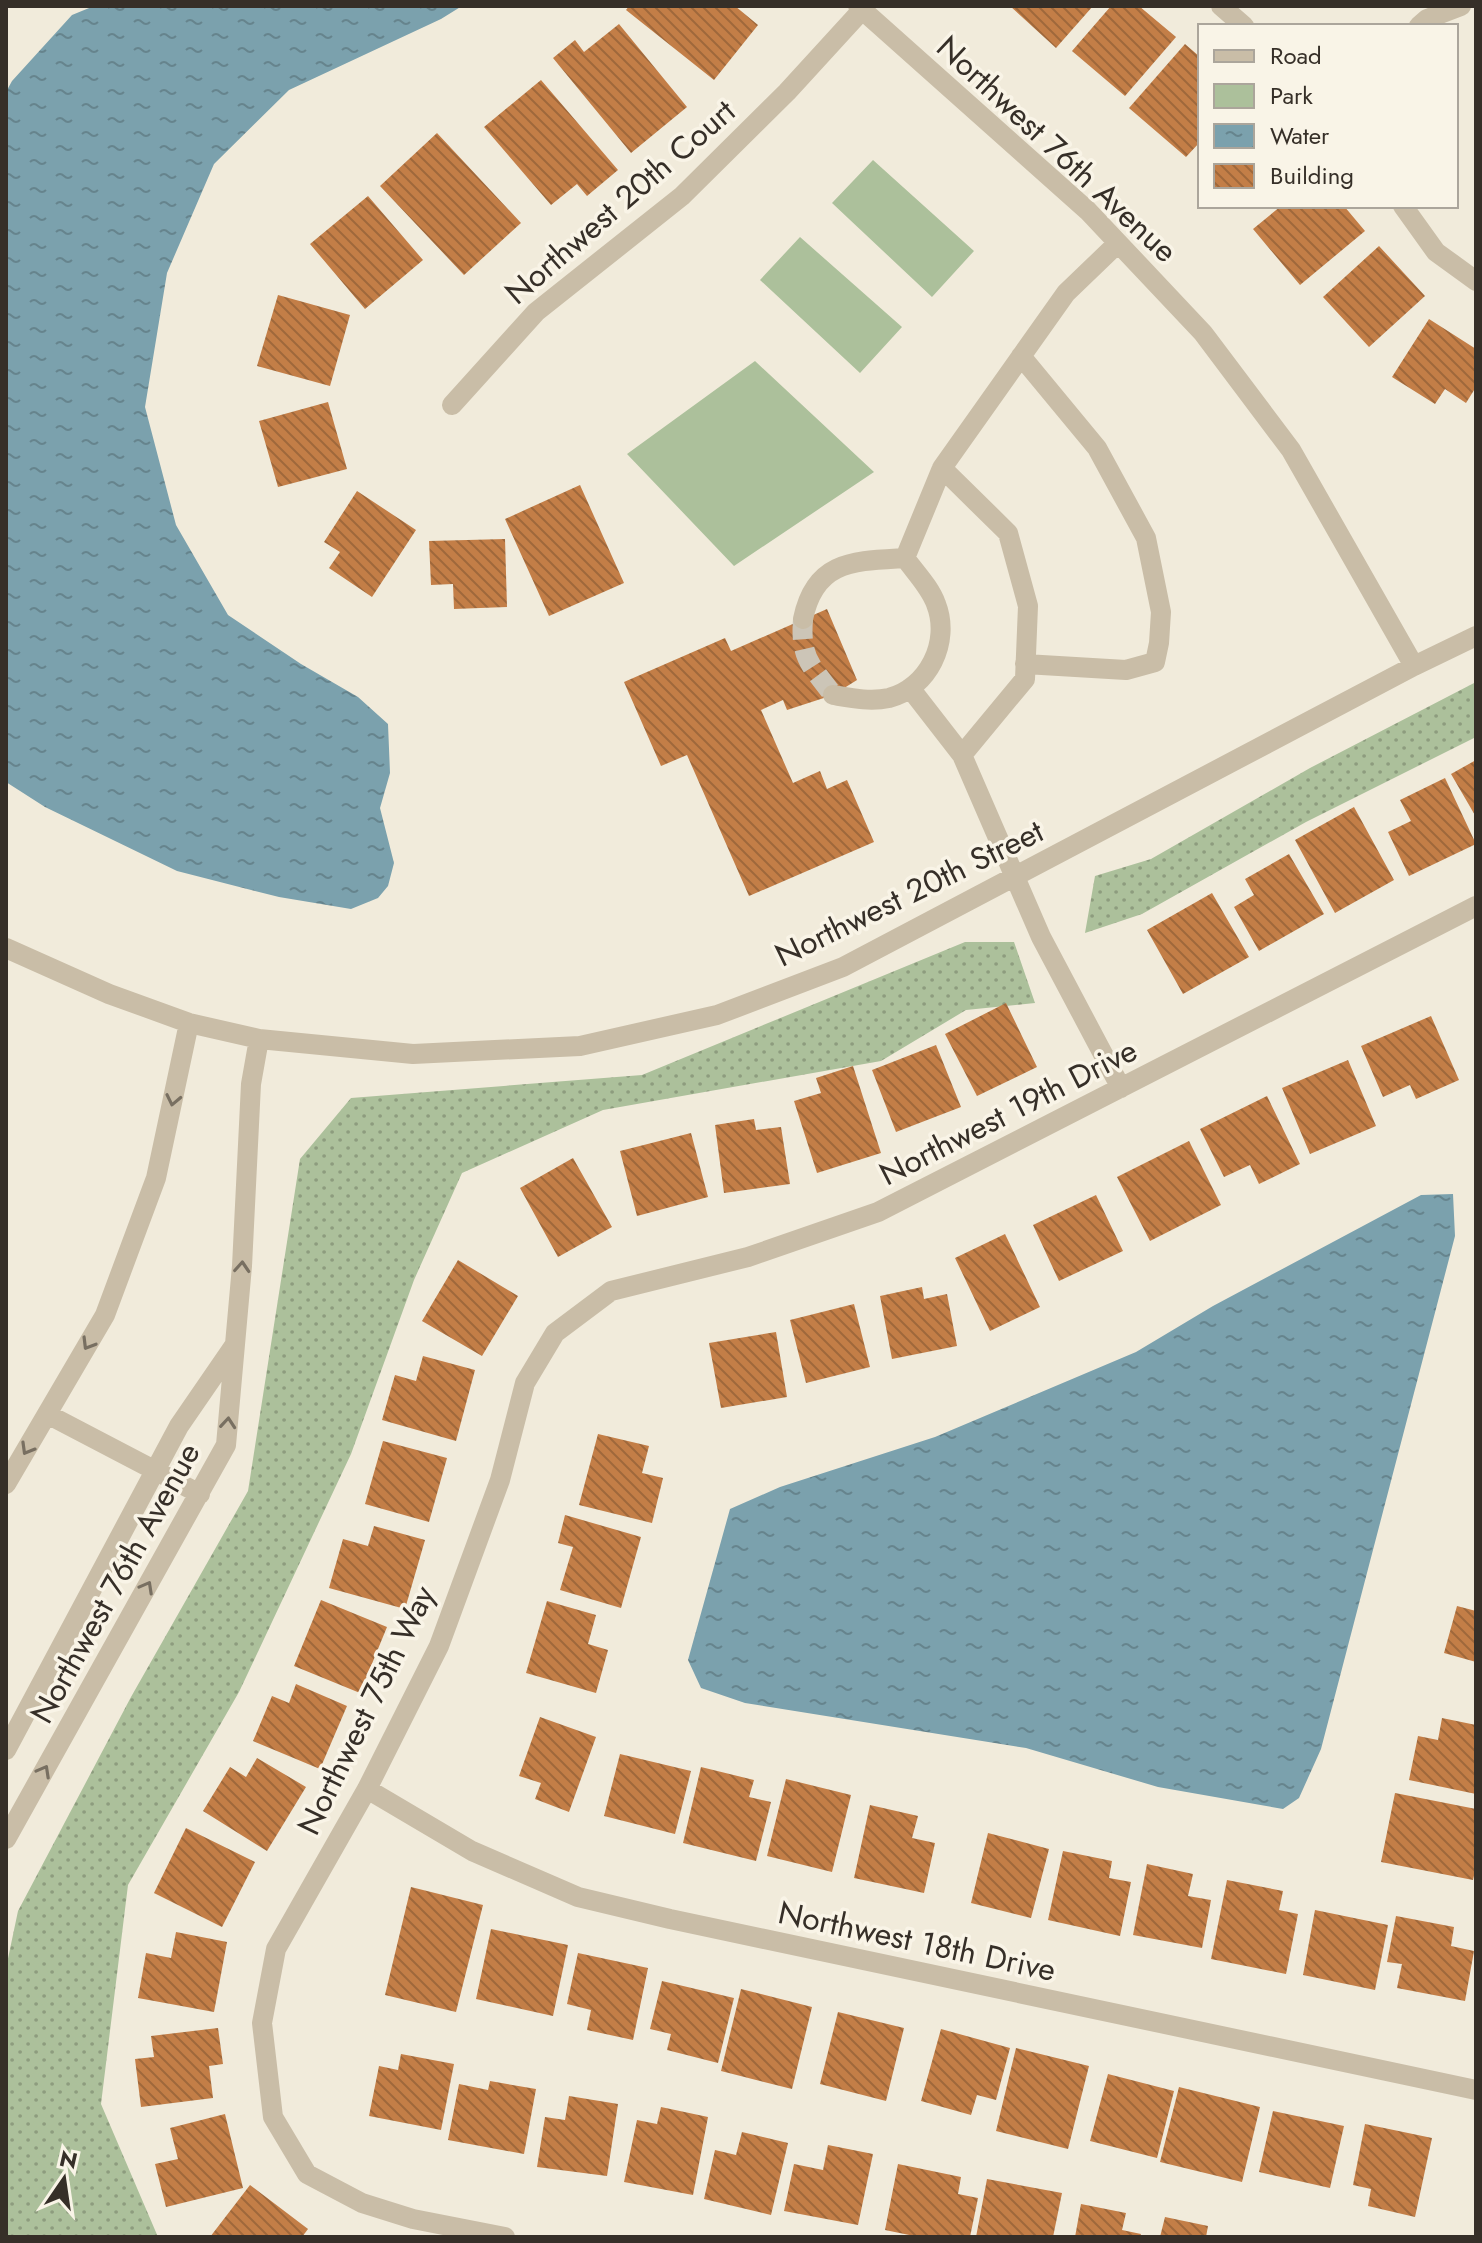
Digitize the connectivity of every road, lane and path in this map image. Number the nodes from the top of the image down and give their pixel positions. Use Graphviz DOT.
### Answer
graph roads {
  1 [pos="1221,6"];
  2 [pos="1461,6"];
  3 [pos="860,8"];
  4 [pos="1242,24"];
  5 [pos="1421,24"];
  6 [pos="1404,208"];
  7 [pos="1118,243"];
  8 [pos="1476,281"];
  9 [pos="1021,356"];
  10 [pos="452,405"];
  11 [pos="942,468"];
  12 [pos="905,558"];
  13 [pos="803,619"];
  14 [pos="1476,636"];
  15 [pos="1025,664"];
  16 [pos="1414,666"];
  17 [pos="910,688"];
  18 [pos="833,695"];
  19 [pos="962,755"];
  20 [pos="1014,877"];
  21 [pos="1476,906"];
  22 [pos="6,948"];
  23 [pos="189,1023"];
  24 [pos="259,1039"];
  25 [pos="1121,1088"];
  26 [pos="555,1333"];
  27 [pos="235,1345"];
  28 [pos="47,1414"];
  29 [pos="157,1472"];
  30 [pos="6,1484"];
  31 [pos="200,1494"];
  32 [pos="6,1750"];
  33 [pos="367,1789"];
  34 [pos="6,1839"];
  35 [pos="1476,2090"];
  36 [pos="505,2237"];
  1 -- 4 [label="street"];
  2 -- 5 [label="street"];
  3 -- 7 [label="street, Northwest 76th Avenue"];
  3 -- 10 [label="street, Northwest 20th Court"];
  6 -- 8 [label="street"];
  7 -- 9 [label="street"];
  7 -- 16 [label="street, Northwest 76th Avenue"];
  9 -- 11 [label="street"];
  9 -- 15 [label="street"];
  11 -- 12 [label="street"];
  11 -- 15 [label="street"];
  12 -- 13 [label="street"];
  12 -- 17 [label="street"];
  14 -- 16 [label="street, Northwest 20th Street"];
  15 -- 19 [label="street"];
  16 -- 20 [label="street, Northwest 20th Street"];
  17 -- 18 [label="street"];
  17 -- 19 [label="street"];
  19 -- 20 [label="street"];
  20 -- 24 [label="street, Northwest 20th Street"];
  20 -- 25 [label="street"];
  21 -- 25 [label="street, Northwest 19th Drive"];
  22 -- 23 [label="street, Northwest 20th Street"];
  23 -- 24 [label="street, Northwest 20th Street"];
  23 -- 28 [label="street, one-way"];
  27 -- 24 [label="street, Northwest 76th Avenue, one-way"];
  25 -- 26 [label="street, Northwest 19th Drive"];
  26 -- 33 [label="street, Northwest 75th Way"];
  27 -- 29 [label="street, Northwest 76th Avenue"];
  31 -- 27 [label="street, Northwest 76th Avenue, one-way"];
  28 -- 29 [label="street"];
  28 -- 30 [label="street, one-way"];
  29 -- 31 [label="street"];
  29 -- 32 [label="street, Northwest 76th Avenue"];
  34 -- 31 [label="street, Northwest 76th Avenue, one-way"];
  33 -- 35 [label="street, Northwest 18th Drive"];
  33 -- 36 [label="street, Northwest 75th Way"];
}
